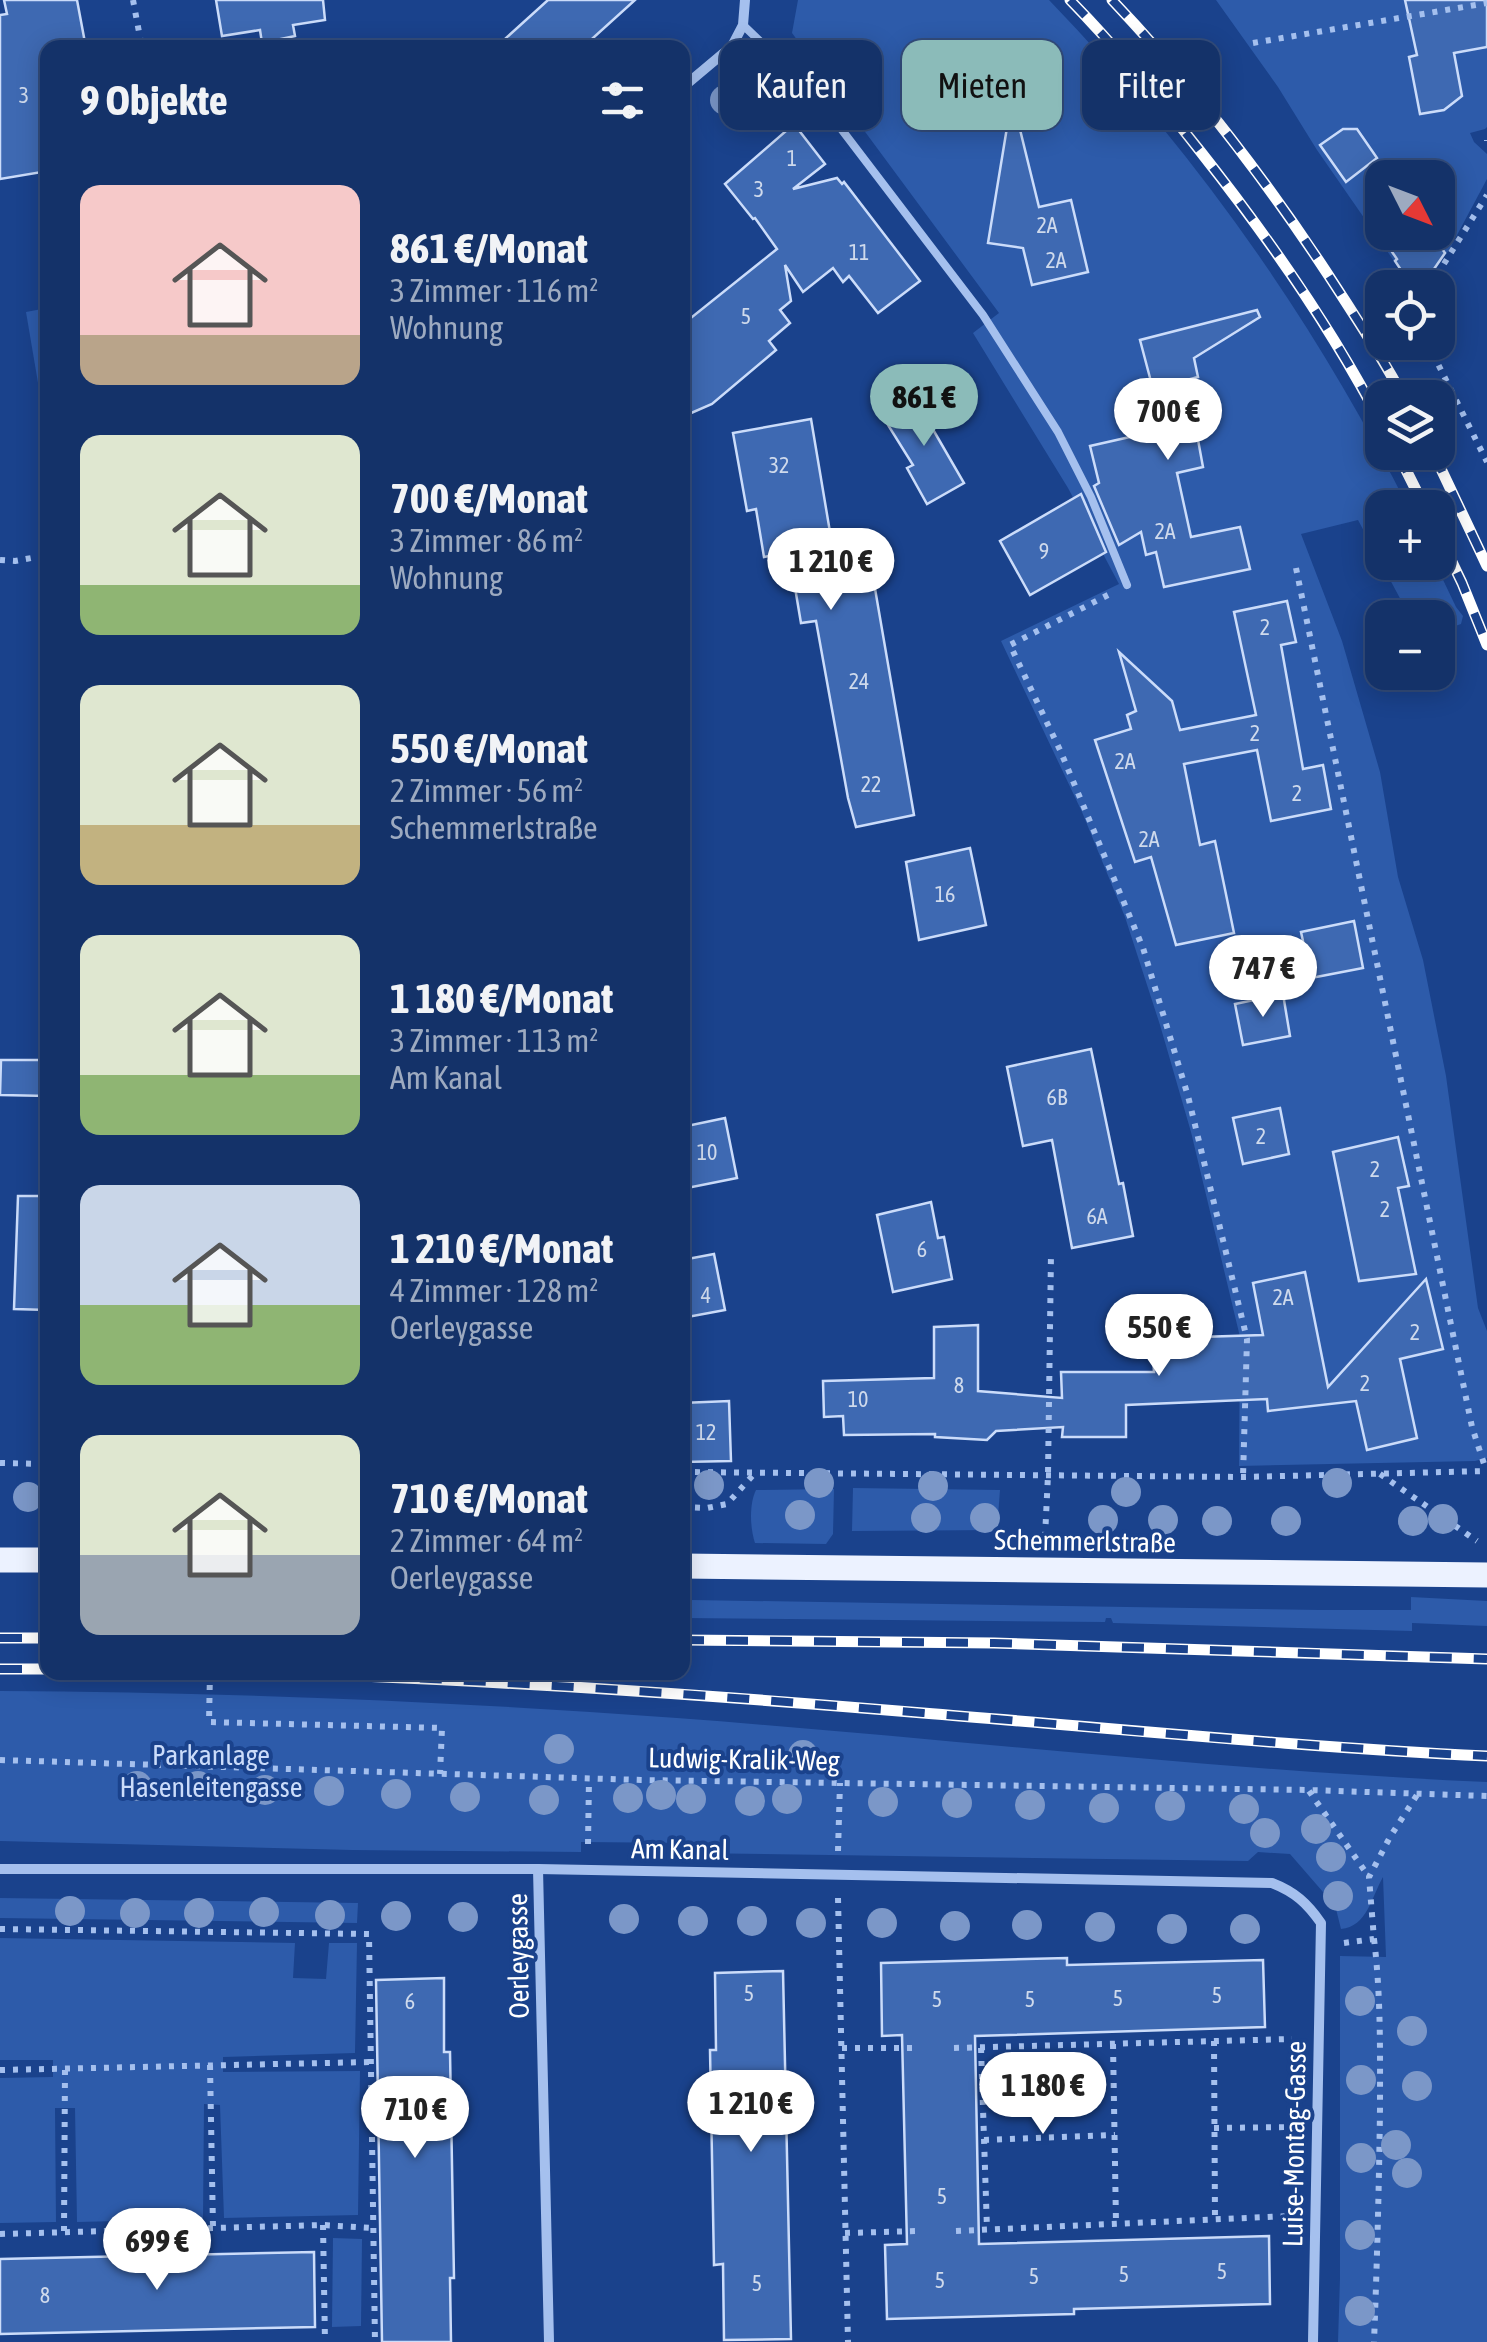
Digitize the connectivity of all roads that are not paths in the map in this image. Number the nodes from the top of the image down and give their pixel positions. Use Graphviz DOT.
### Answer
graph roads {
  1 [pos="745,0"];
  2 [pos="743,25"];
  3 [pos="690,81"];
  4 [pos="1127,585"];
  5 [pos="0,1560"];
  6 [pos="40,1560"];
  7 [pos="690,1566"];
  8 [pos="1487,1575"];
  9 [pos="0,1869"];
  10 [pos="538,1869"];
  11 [pos="1320,1946"];
  12 [pos="549,2342"];
  13 [pos="1313,2342"];
  1 -- 2 [label="street"];
  2 -- 3 [label="street"];
  2 -- 4 [label="lane"];
  5 -- 6 [label="main road"];
  7 -- 8 [label="main road, Schemmerlstraße"];
  9 -- 10 [label="street, Am Kanal"];
  10 -- 11 [label="street, Am Kanal"];
  10 -- 12 [label="street, Oerleygasse"];
  11 -- 13 [label="street, Luise-Montag-Gasse"];
}
